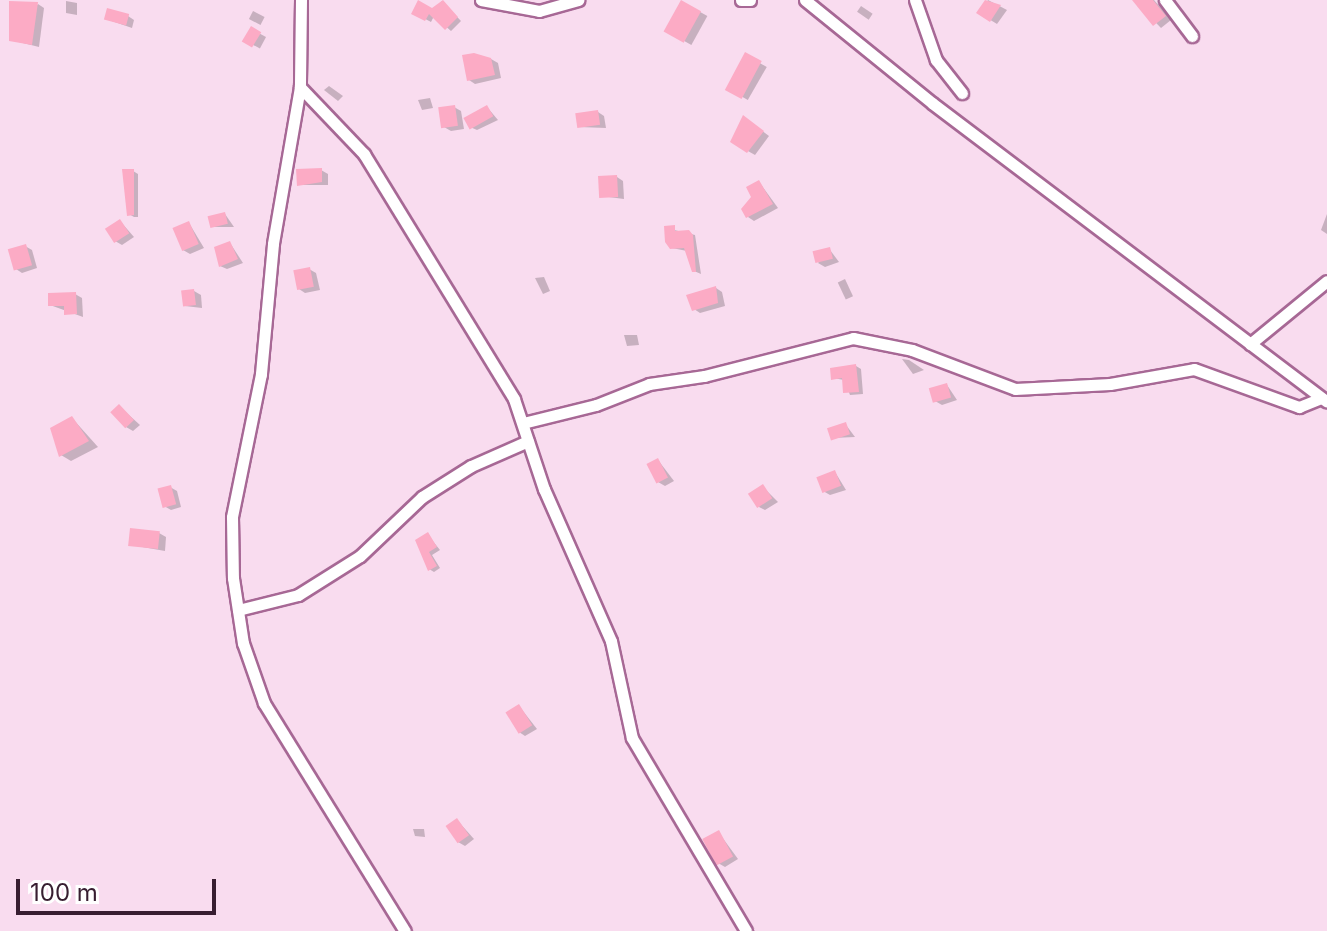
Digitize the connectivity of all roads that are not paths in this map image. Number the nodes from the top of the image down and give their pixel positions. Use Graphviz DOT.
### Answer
graph roads {
  1 [pos="301,0"];
  2 [pos="481,0"];
  3 [pos="578,0"];
  4 [pos="741,0"];
  5 [pos="750,0"];
  6 [pos="805,0"];
  7 [pos="915,0"];
  8 [pos="1165,0"];
  9 [pos="1192,36"];
  10 [pos="300,87"];
  11 [pos="962,93"];
  12 [pos="1327,281"];
  13 [pos="1250,344"];
  14 [pos="1324,400"];
  15 [pos="523,423"];
  16 [pos="528,441"];
  17 [pos="238,610"];
  18 [pos="405,931"];
  19 [pos="746,931"];
  1 -- 10 [label="street"];
  2 -- 3 [label="street"];
  4 -- 5 [label="street"];
  6 -- 13 [label="street"];
  7 -- 11 [label="street"];
  8 -- 9 [label="street"];
  10 -- 15 [label="street"];
  10 -- 17 [label="street"];
  12 -- 13 [label="street"];
  13 -- 14 [label="street"];
  14 -- 15 [label="street"];
  15 -- 16 [label="street"];
  16 -- 17 [label="street"];
  16 -- 19 [label="street"];
  17 -- 18 [label="street"];
}
